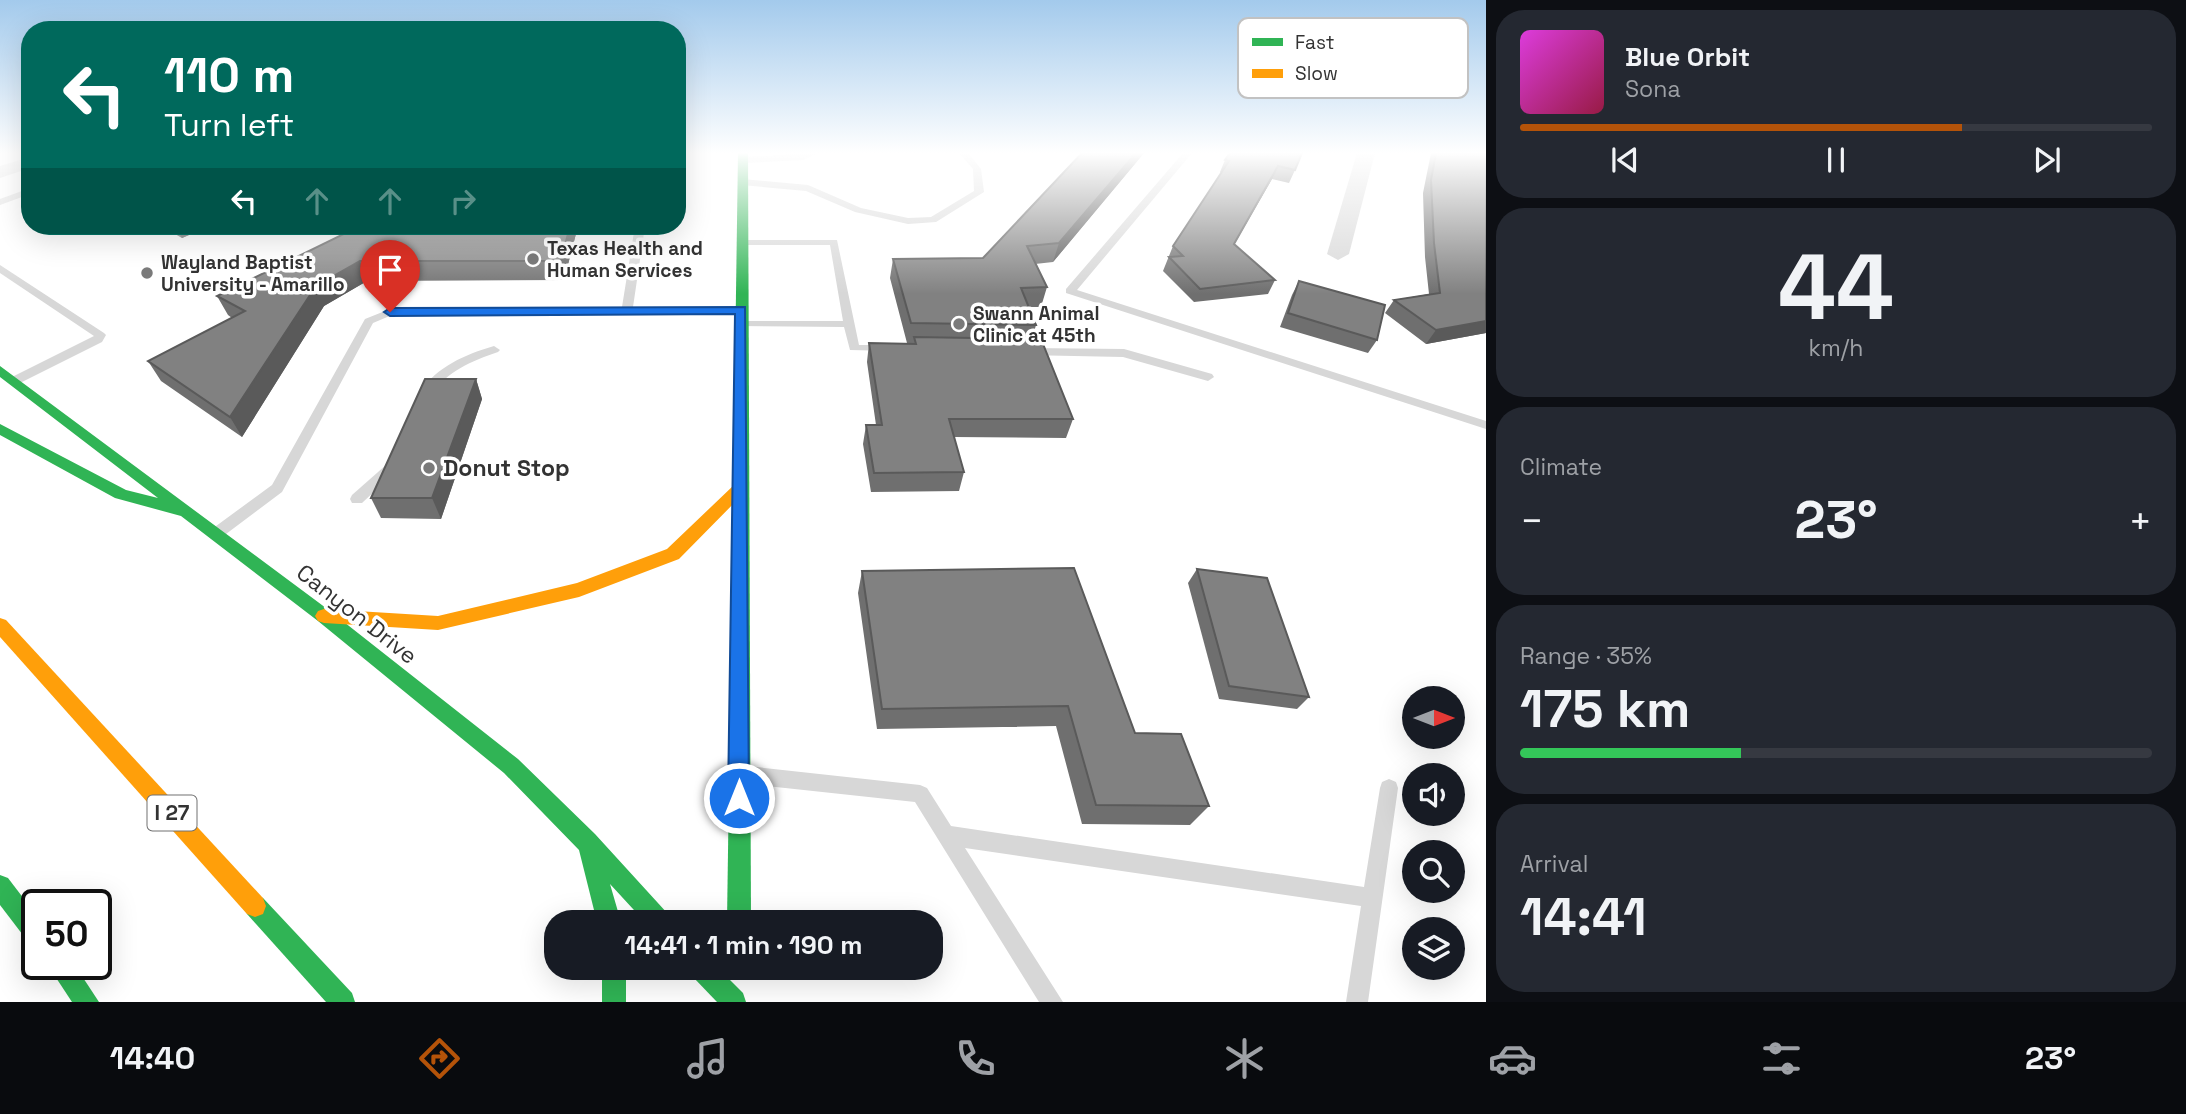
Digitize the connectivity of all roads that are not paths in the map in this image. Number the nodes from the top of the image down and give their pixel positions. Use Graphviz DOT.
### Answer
graph roads {
  1 [pos="742,200"];
  2 [pos="835,200"];
  3 [pos="966,200"];
  4 [pos="1148,200"];
  5 [pos="1353,200"];
  6 [pos="638,235"];
  7 [pos="742,242"];
  8 [pos="1338,254"];
  9 [pos="0,268"];
  10 [pos="626,310"];
  11 [pos="741,317"];
  12 [pos="849,324"];
  13 [pos="894,349"];
  14 [pos="494,350"];
  15 [pos="1016,351"];
  16 [pos="0,370"];
  17 [pos="1208,377"];
  18 [pos="14,381"];
  19 [pos="420,405"];
  20 [pos="1486,425"];
  21 [pos="0,429"];
  22 [pos="396,461"];
  23 [pos="739,489"];
  24 [pos="358,499"];
  25 [pos="185,511"];
  26 [pos="216,533"];
  27 [pos="324,616"];
  28 [pos="0,625"];
  29 [pos="739,774"];
  30 [pos="1389,788"];
  31 [pos="946,835"];
  32 [pos="587,842"];
  33 [pos="0,886"];
  34 [pos="1373,898"];
  35 [pos="606,910"];
  36 [pos="649,910"];
  37 [pos="739,910"];
  38 [pos="21,914"];
  39 [pos="71,980"];
  40 [pos="614,980"];
  41 [pos="714,980"];
  42 [pos="739,980"];
  43 [pos="87,1002"];
  44 [pos="343,1002"];
  45 [pos="614,1002"];
  46 [pos="737,1002"];
  47 [pos="1052,1002"];
  48 [pos="1357,1002"];
  1 -- 7 [label="main road"];
  2 -- 3 [label="lane"];
  4 -- 20 [label="lane"];
  5 -- 8 [label="street"];
  6 -- 10 [label="lane"];
  7 -- 11 [label="main road"];
  7 -- 12 [label="lane"];
  9 -- 18 [label="lane"];
  10 -- 11 [label="lane"];
  10 -- 26 [label="lane"];
  11 -- 12 [label="lane"];
  11 -- 23 [label="main road"];
  12 -- 13 [label="lane"];
  14 -- 19 [label="lane"];
  15 -- 17 [label="lane"];
  16 -- 18 [label="main road, Canyon Drive"];
  18 -- 25 [label="main road, Canyon Drive"];
  21 -- 25 [label="main road"];
  22 -- 24 [label="lane"];
  23 -- 27 [label="main road"];
  23 -- 29 [label="main road"];
  25 -- 26 [label="main road, Canyon Drive"];
  26 -- 27 [label="main road, Canyon Drive"];
  27 -- 32 [label="main road, Canyon Drive"];
  28 -- 44 [label="main road, I 27"];
  29 -- 31 [label="lane"];
  29 -- 37 [label="main road"];
  30 -- 34 [label="lane"];
  31 -- 34 [label="lane"];
  31 -- 47 [label="lane"];
  32 -- 35 [label="main road"];
  32 -- 36 [label="main road, Canyon Drive"];
  33 -- 38 [label="main road"];
  34 -- 48 [label="lane"];
  39 -- 43 [label="main road"];
  40 -- 45 [label="main road"];
  41 -- 46 [label="main road"];
  42 -- 46 [label="main road"];
}
